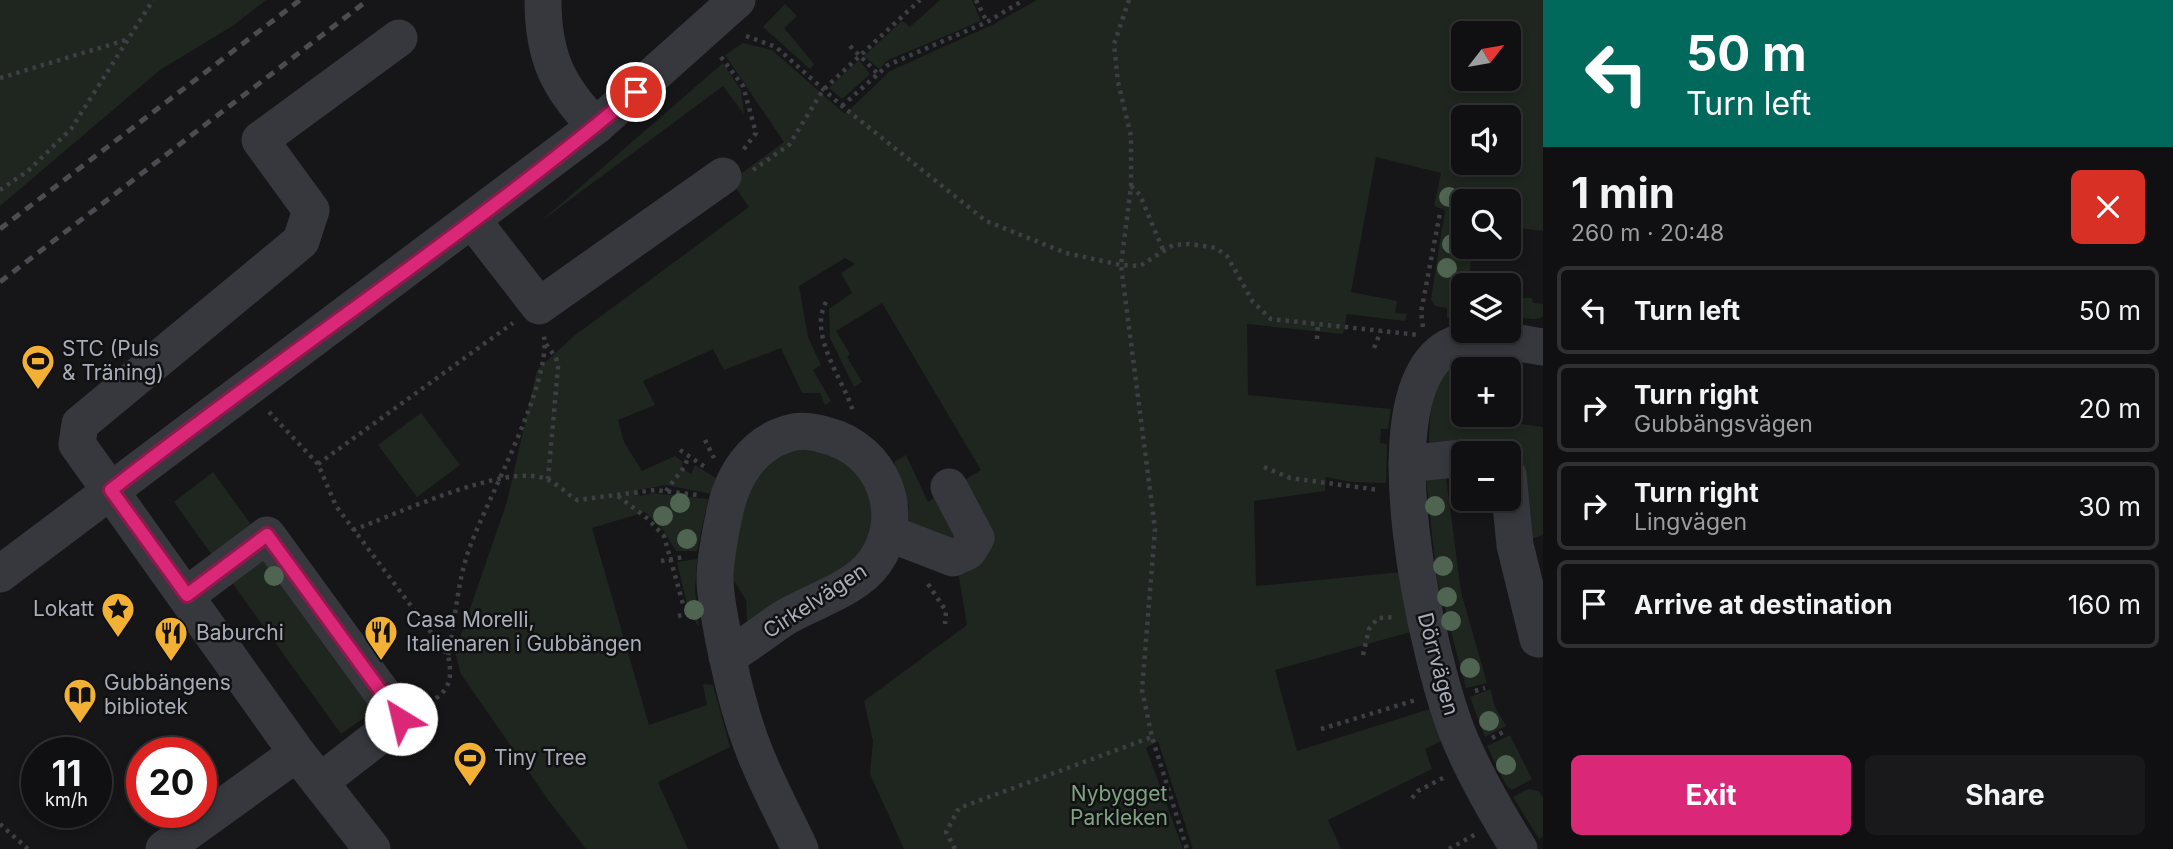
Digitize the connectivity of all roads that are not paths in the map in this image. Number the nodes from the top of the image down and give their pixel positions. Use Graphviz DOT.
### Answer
graph roads {
  1 [pos="543,0"];
  2 [pos="737,16"];
  3 [pos="398,38"];
  4 [pos="596,126"];
  5 [pos="735,170"];
  6 [pos="473,221"];
  7 [pos="1543,347"];
  8 [pos="1451,462"];
  9 [pos="1408,477"];
  10 [pos="949,487"];
  11 [pos="111,490"];
  12 [pos="1512,511"];
  13 [pos="888,533"];
  14 [pos="0,574"];
  15 [pos="187,595"];
  16 [pos="1538,639"];
  17 [pos="727,657"];
  18 [pos="297,753"];
  19 [pos="320,782"];
  20 [pos="1518,848"];
  21 [pos="164,849"];
  22 [pos="372,849"];
  23 [pos="800,849"];
  1 -- 4 [label="street"];
  2 -- 4 [label="street"];
  3 -- 11 [label="street"];
  4 -- 6 [label="street"];
  5 -- 6 [label="street"];
  6 -- 11 [label="street"];
  7 -- 9 [label="street, Dörrvägen"];
  8 -- 9 [label="street"];
  9 -- 20 [label="street, Dörrvägen"];
  10 -- 13 [label="street"];
  11 -- 14 [label="street"];
  11 -- 15 [label="street"];
  12 -- 16 [label="street"];
  13 -- 17 [label="street, Cirkelvägen"];
  13 -- 17 [label="street, Cirkelvägen"];
  15 -- 18 [label="street"];
  15 -- 19 [label="street"];
  17 -- 23 [label="street, Cirkelvägen"];
  18 -- 19 [label="street"];
  18 -- 21 [label="street"];
  19 -- 22 [label="street"];
}
